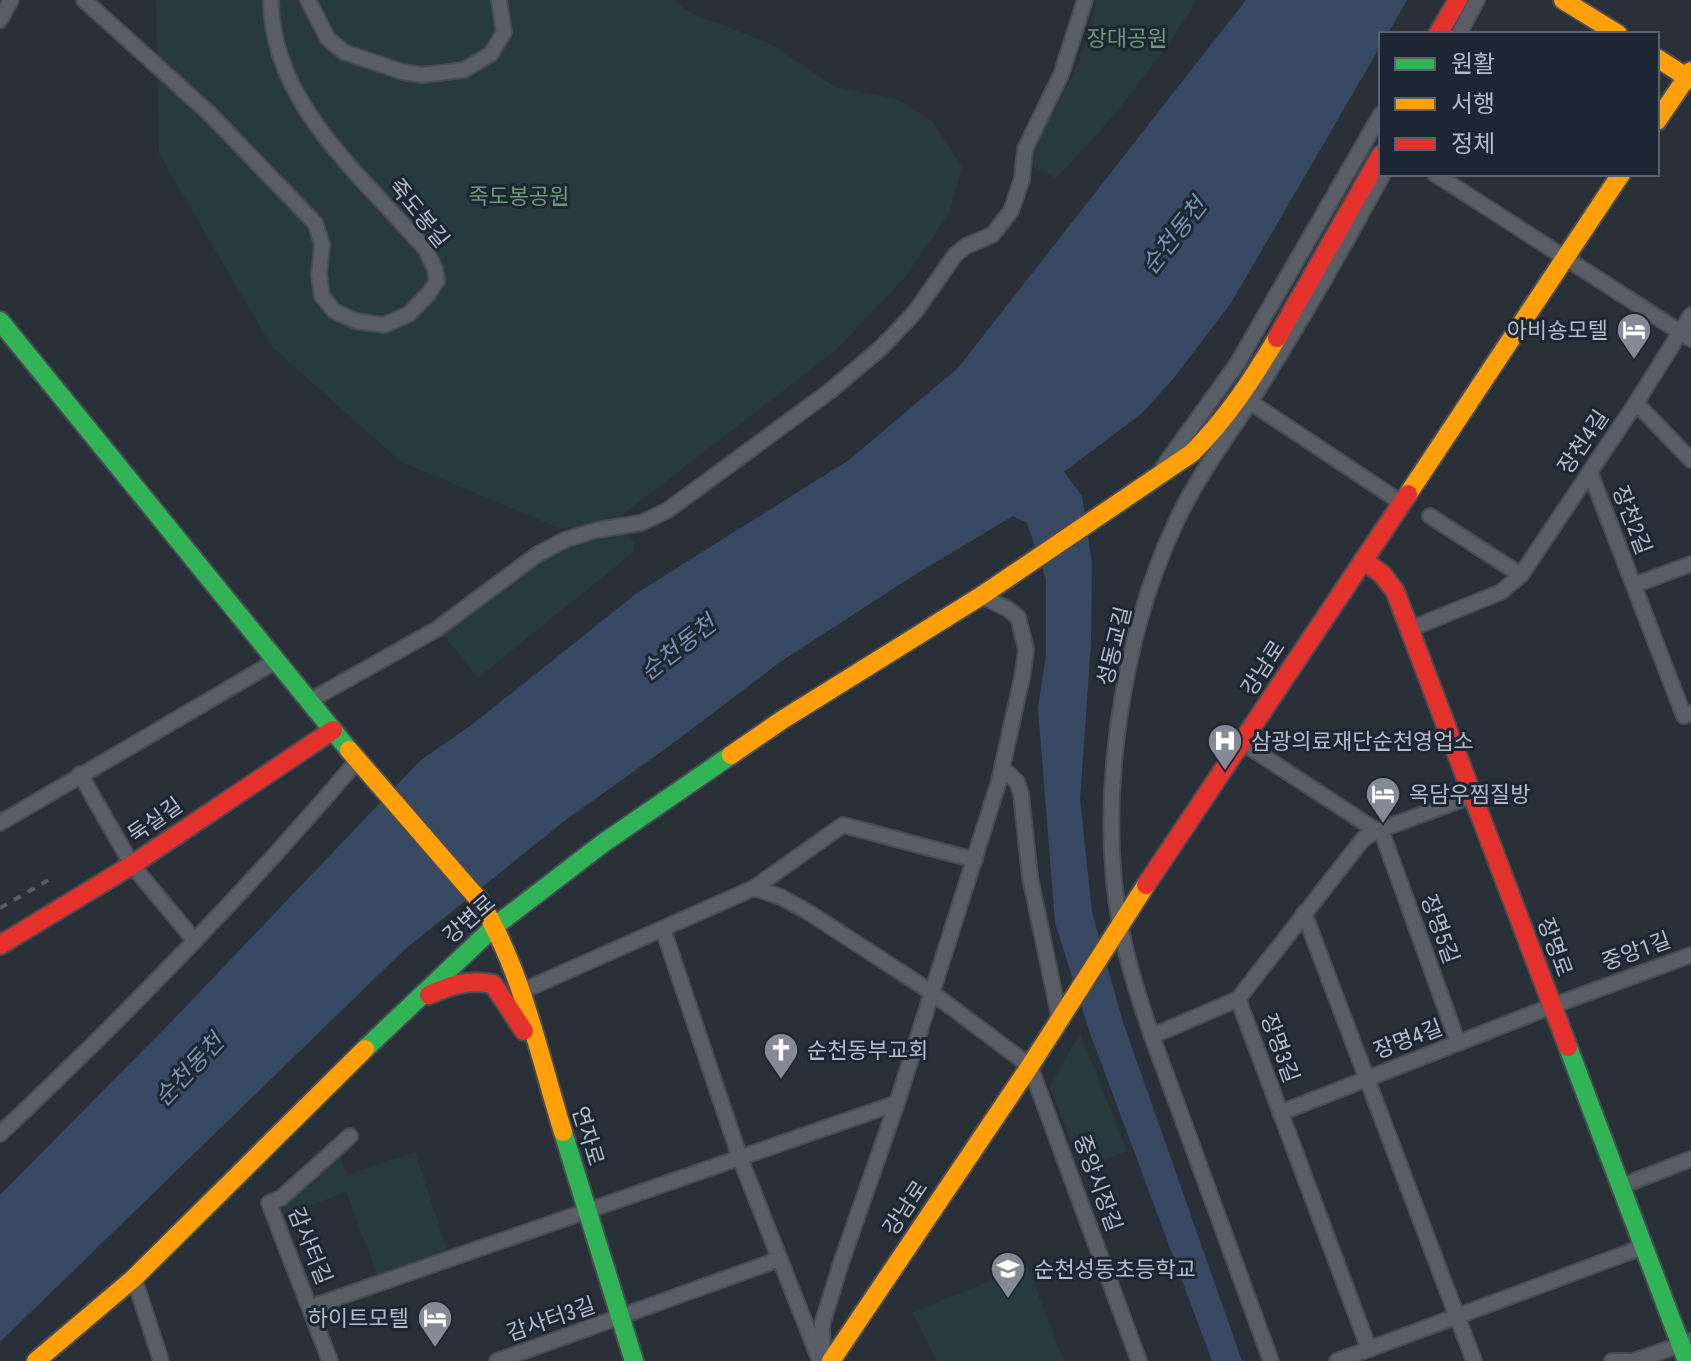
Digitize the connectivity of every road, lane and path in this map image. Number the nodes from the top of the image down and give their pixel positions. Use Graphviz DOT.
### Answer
graph roads {
  1 [pos="11,0"];
  2 [pos="84,0"];
  3 [pos="271,0"];
  4 [pos="308,0"];
  5 [pos="499,0"];
  6 [pos="1085,0"];
  7 [pos="1447,0"];
  8 [pos="1458,0"];
  9 [pos="1466,0"];
  10 [pos="1477,0"];
  11 [pos="1563,0"];
  12 [pos="0,20"];
  13 [pos="1428,32"];
  14 [pos="1439,32"];
  15 [pos="1449,32"];
  16 [pos="1460,32"];
  17 [pos="1615,32"];
  18 [pos="1659,59"];
  19 [pos="1690,76"];
  20 [pos="1379,117"];
  21 [pos="1659,118"];
  22 [pos="1379,139"];
  23 [pos="1379,158"];
  24 [pos="1382,176"];
  25 [pos="1438,176"];
  26 [pos="1620,176"];
  27 [pos="1356,189"];
  28 [pos="1565,257"];
  29 [pos="1691,315"];
  30 [pos="0,321"];
  31 [pos="1685,335"];
  32 [pos="1264,361"];
  33 [pos="1250,402"];
  34 [pos="1636,403"];
  35 [pos="1691,460"];
  36 [pos="1590,472"];
  37 [pos="1157,475"];
  38 [pos="1402,503"];
  39 [pos="1430,516"];
  40 [pos="1363,560"];
  41 [pos="1691,564"];
  42 [pos="1521,575"];
  43 [pos="1634,585"];
  44 [pos="987,592"];
  45 [pos="1410,629"];
  46 [pos="276,661"];
  47 [pos="309,701"];
  48 [pos="1691,713"];
  49 [pos="333,730"];
  50 [pos="1243,743"];
  51 [pos="363,768"];
  52 [pos="1002,768"];
  53 [pos="80,774"];
  54 [pos="1474,795"];
  55 [pos="0,823"];
  56 [pos="1379,830"];
  57 [pos="975,860"];
  58 [pos="132,865"];
  59 [pos="754,888"];
  60 [pos="1304,913"];
  61 [pos="495,926"];
  62 [pos="663,929"];
  63 [pos="1115,932"];
  64 [pos="195,941"];
  65 [pos="0,945"];
  66 [pos="1691,955"];
  67 [pos="520,992"];
  68 [pos="931,992"];
  69 [pos="1238,999"];
  70 [pos="414,1001"];
  71 [pos="1552,1006"];
  72 [pos="1060,1021"];
  73 [pos="1152,1036"];
  74 [pos="1458,1043"];
  75 [pos="539,1057"];
  76 [pos="1030,1066"];
  77 [pos="1366,1079"];
  78 [pos="897,1103"];
  79 [pos="1280,1113"];
  80 [pos="0,1134"];
  81 [pos="350,1136"];
  82 [pos="740,1158"];
  83 [pos="1691,1159"];
  84 [pos="1619,1187"];
  85 [pos="586,1212"];
  86 [pos="1643,1247"];
  87 [pos="780,1259"];
  88 [pos="134,1278"];
  89 [pos="311,1307"];
  90 [pos="1457,1315"];
  91 [pos="620,1318"];
  92 [pos="1369,1349"];
  93 [pos="1686,1349"];
  94 [pos="36,1361"];
  95 [pos="161,1361"];
  96 [pos="330,1361"];
  97 [pos="497,1361"];
  98 [pos="634,1361"];
  99 [pos="822,1361"];
  100 [pos="831,1361"];
  101 [pos="1139,1361"];
  102 [pos="1271,1361"];
  103 [pos="1337,1361"];
  104 [pos="1474,1361"];
  105 [pos="1612,1361"];
  106 [pos="1632,1361"];
  1 -- 12 [label="street"];
  2 -- 3 [label="street, 죽도봉길"];
  4 -- 5 [label="street"];
  6 -- 47 [label="street"];
  7 -- 13 [label="street"];
  8 -- 14 [label="main road"];
  9 -- 15 [label="main road"];
  10 -- 16 [label="street"];
  11 -- 17 [label="main road"];
  18 -- 19 [label="main road"];
  19 -- 21 [label="main road"];
  20 -- 37 [label="street"];
  22 -- 27 [label="main road"];
  23 -- 27 [label="main road"];
  24 -- 33 [label="street"];
  25 -- 28 [label="street"];
  26 -- 28 [label="main road, 강남로"];
  27 -- 32 [label="main road"];
  27 -- 37 [label="main road"];
  28 -- 31 [label="street"];
  28 -- 38 [label="main road, 강남로"];
  29 -- 31 [label="street, 장천4길"];
  30 -- 46 [label="main road, 연자로"];
  31 -- 34 [label="street, 장천4길"];
  32 -- 33 [label="street"];
  32 -- 37 [label="main road"];
  33 -- 38 [label="street"];
  33 -- 63 [label="street, 성동교길"];
  34 -- 35 [label="street"];
  34 -- 36 [label="street, 장천4길"];
  36 -- 42 [label="street, 장천4길"];
  36 -- 43 [label="street, 장천2길"];
  37 -- 44 [label="main road, 강변로"];
  38 -- 40 [label="main road, 강남로"];
  39 -- 42 [label="street"];
  40 -- 45 [label="main road, 장명로"];
  40 -- 50 [label="main road, 강남로"];
  41 -- 43 [label="street, 장천2길"];
  42 -- 45 [label="street, 장천4길"];
  43 -- 48 [label="street, 장천2길"];
  44 -- 52 [label="street"];
  44 -- 61 [label="main road, 강변로"];
  45 -- 54 [label="main road, 장명로"];
  46 -- 47 [label="main road, 연자로"];
  46 -- 53 [label="street"];
  47 -- 49 [label="main road, 연자로"];
  49 -- 51 [label="main road, 연자로"];
  49 -- 58 [label="main road, 둑실길"];
  50 -- 56 [label="street"];
  50 -- 63 [label="main road, 강남로"];
  51 -- 61 [label="main road, 연자로"];
  51 -- 64 [label="street"];
  52 -- 57 [label="street"];
  52 -- 72 [label="street"];
  53 -- 55 [label="street"];
  53 -- 58 [label="street"];
  54 -- 56 [label="street"];
  54 -- 71 [label="main road, 장명로"];
  56 -- 60 [label="street"];
  56 -- 74 [label="street, 장명5길"];
  57 -- 59 [label="street"];
  57 -- 68 [label="street"];
  58 -- 64 [label="street"];
  58 -- 65 [label="main road, 둑실길"];
  59 -- 62 [label="street"];
  59 -- 68 [label="street"];
  60 -- 69 [label="street"];
  60 -- 77 [label="street"];
  61 -- 67 [label="main road, 연자로"];
  61 -- 70 [label="main road, 강변로"];
  62 -- 67 [label="street"];
  62 -- 82 [label="street"];
  63 -- 72 [label="main road, 강남로"];
  63 -- 73 [label="street, 성동교길"];
  64 -- 80 [label="street"];
  66 -- 71 [label="street, 중앙1길"];
  67 -- 75 [label="main road, 연자로"];
  68 -- 76 [label="street"];
  68 -- 78 [label="street"];
  69 -- 73 [label="street"];
  69 -- 79 [label="street, 장명3길"];
  70 -- 75 [label="main road"];
  70 -- 88 [label="main road, 강변로"];
  71 -- 74 [label="street, 장명4길"];
  71 -- 84 [label="main road, 장명로"];
  72 -- 76 [label="main road, 강남로"];
  73 -- 102 [label="street, 성동교길"];
  74 -- 77 [label="street, 장명4길"];
  75 -- 85 [label="main road, 연자로"];
  76 -- 100 [label="main road, 강남로"];
  76 -- 101 [label="street, 중앙시장길"];
  77 -- 79 [label="street, 장명4길"];
  77 -- 90 [label="street"];
  78 -- 82 [label="street"];
  78 -- 99 [label="street"];
  79 -- 92 [label="street, 장명3길"];
  81 -- 89 [label="street, 감사터길"];
  82 -- 85 [label="street"];
  82 -- 87 [label="street"];
  83 -- 84 [label="street"];
  84 -- 86 [label="main road, 장명로"];
  85 -- 89 [label="street"];
  85 -- 91 [label="main road, 연자로"];
  86 -- 90 [label="street"];
  86 -- 93 [label="main road, 장명로"];
  87 -- 91 [label="street, 감사터3길"];
  87 -- 99 [label="street"];
  88 -- 94 [label="main road, 강변로"];
  88 -- 95 [label="street"];
  89 -- 96 [label="street, 감사터길"];
  90 -- 92 [label="street"];
  90 -- 104 [label="street"];
  91 -- 97 [label="street, 감사터3길"];
  91 -- 98 [label="main road, 연자로"];
  92 -- 103 [label="street"];
  93 -- 106 [label="street"];
  105 -- 106 [label="street"];
}
